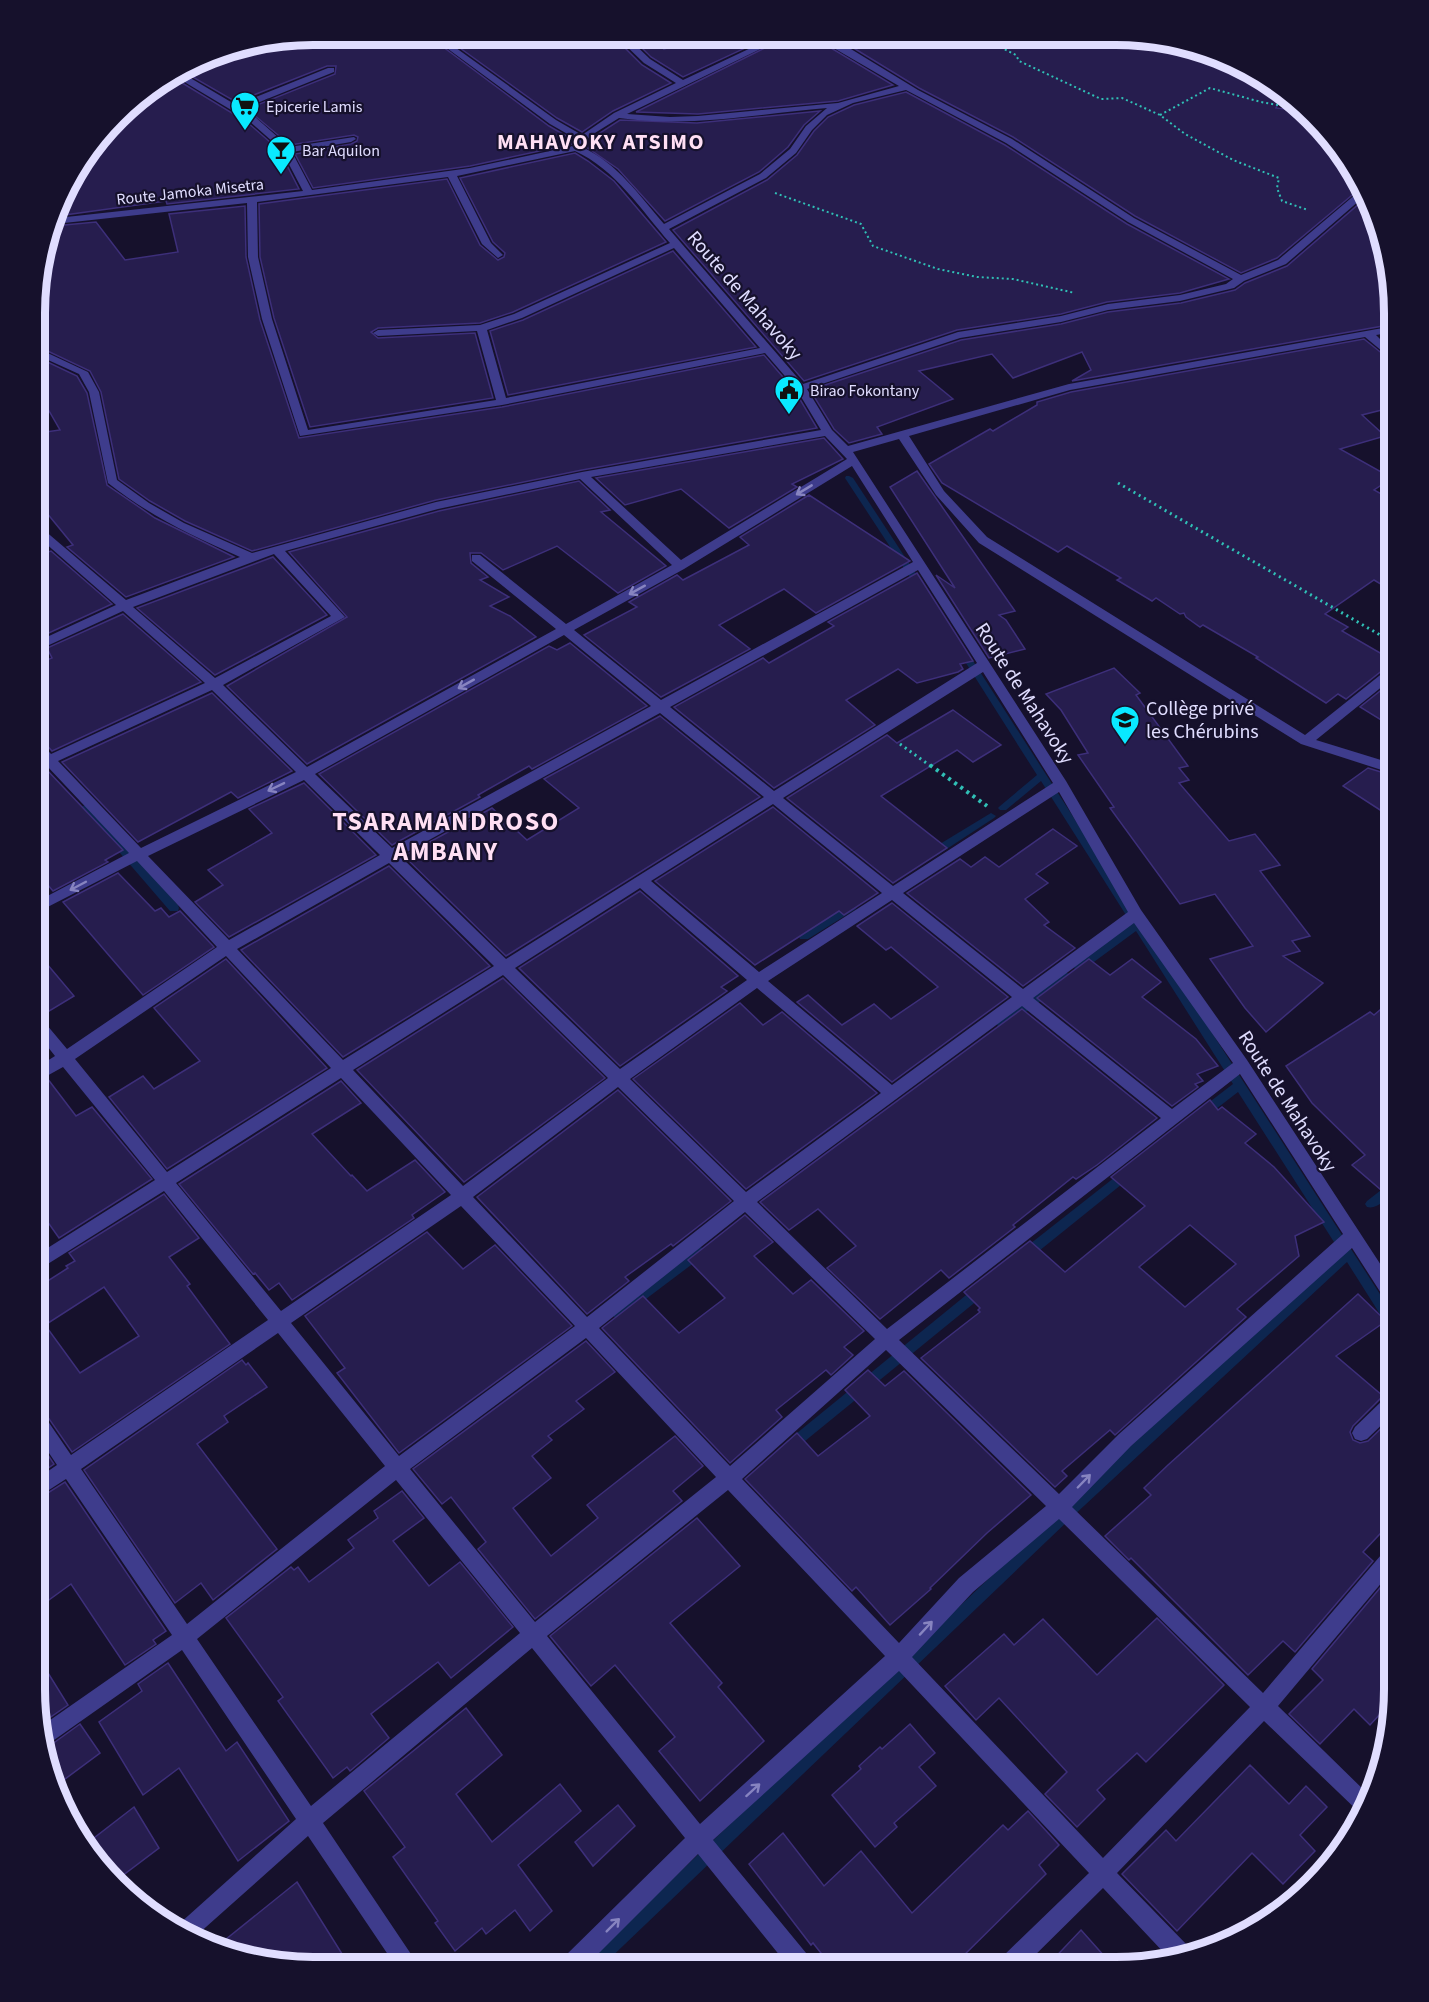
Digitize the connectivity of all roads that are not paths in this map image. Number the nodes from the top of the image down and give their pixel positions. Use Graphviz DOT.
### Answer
graph roads {
  1 [pos="447,45"];
  2 [pos="631,45"];
  3 [pos="764,45"];
  4 [pos="835,45"];
  5 [pos="331,70"];
  6 [pos="184,78"];
  7 [pos="682,83"];
  8 [pos="907,87"];
  9 [pos="842,104"];
  10 [pos="236,108"];
  11 [pos="617,115"];
  12 [pos="351,139"];
  13 [pos="580,144"];
  14 [pos="286,150"];
  15 [pos="451,174"];
  16 [pos="309,193"];
  17 [pos="1357,197"];
  18 [pos="252,199"];
  19 [pos="61,220"];
  20 [pos="663,229"];
  21 [pos="675,244"];
  22 [pos="498,255"];
  23 [pos="1240,279"];
  24 [pos="481,328"];
  25 [pos="1384,332"];
  26 [pos="378,333"];
  27 [pos="1369,335"];
  28 [pos="1384,349"];
  29 [pos="766,350"];
  30 [pos="45,355"];
  31 [pos="801,388"];
  32 [pos="502,402"];
  33 [pos="828,432"];
  34 [pos="902,435"];
  35 [pos="850,455"];
  36 [pos="582,475"];
  37 [pos="45,536"];
  38 [pos="278,551"];
  39 [pos="251,557"];
  40 [pos="476,558"];
  41 [pos="919,564"];
  42 [pos="680,566"];
  43 [pos="123,606"];
  44 [pos="565,630"];
  45 [pos="45,642"];
  46 [pos="984,665"];
  47 [pos="1384,679"];
  48 [pos="214,684"];
  49 [pos="660,706"];
  50 [pos="1306,741"];
  51 [pos="45,762"];
  52 [pos="45,765"];
  53 [pos="1384,766"];
  54 [pos="306,773"];
  55 [pos="1061,784"];
  56 [pos="772,796"];
  57 [pos="138,855"];
  58 [pos="391,855"];
  59 [pos="641,881"];
  60 [pos="893,894"];
  61 [pos="45,903"];
  62 [pos="1136,914"];
  63 [pos="227,948"];
  64 [pos="505,967"];
  65 [pos="758,980"];
  66 [pos="1022,998"];
  67 [pos="45,1033"];
  68 [pos="65,1058"];
  69 [pos="1242,1064"];
  70 [pos="342,1069"];
  71 [pos="45,1070"];
  72 [pos="619,1078"];
  73 [pos="892,1094"];
  74 [pos="1172,1118"];
  75 [pos="166,1182"];
  76 [pos="462,1196"];
  77 [pos="746,1201"];
  78 [pos="1353,1236"];
  79 [pos="45,1259"];
  80 [pos="1384,1284"];
  81 [pos="279,1322"];
  82 [pos="586,1328"];
  83 [pos="887,1339"];
  84 [pos="1384,1411"];
  85 [pos="45,1432"];
  86 [pos="1361,1433"];
  87 [pos="70,1468"];
  88 [pos="397,1468"];
  89 [pos="729,1478"];
  90 [pos="45,1484"];
  91 [pos="1059,1507"];
  92 [pos="1384,1566"];
  93 [pos="533,1635"];
  94 [pos="184,1637"];
  95 [pos="899,1657"];
  96 [pos="1264,1707"];
  97 [pos="49,1733"];
  98 [pos="1360,1800"];
  99 [pos="309,1821"];
  100 [pos="699,1839"];
  101 [pos="1103,1873"];
  102 [pos="190,1927"];
  103 [pos="1176,1950"];
  104 [pos="402,1957"];
  105 [pos="580,1957"];
  106 [pos="795,1957"];
  107 [pos="1018,1957"];
  1 -- 13 [label="street, Route de Mahavoky"];
  2 -- 7 [label="street"];
  3 -- 7 [label="street"];
  4 -- 8 [label="street"];
  5 -- 10 [label="street"];
  6 -- 10 [label="street"];
  7 -- 11 [label="street"];
  8 -- 9 [label="street"];
  8 -- 23 [label="street"];
  9 -- 11 [label="street"];
  9 -- 20 [label="street"];
  10 -- 14 [label="street"];
  11 -- 13 [label="street"];
  12 -- 14 [label="street"];
  13 -- 15 [label="street, Route Jamoka Misetra"];
  13 -- 20 [label="street, Route de Mahavoky"];
  14 -- 16 [label="street"];
  15 -- 16 [label="street, Route Jamoka Misetra"];
  15 -- 22 [label="street"];
  16 -- 18 [label="street, Route Jamoka Misetra"];
  17 -- 23 [label="street"];
  18 -- 19 [label="street, Route Jamoka Misetra"];
  18 -- 32 [label="street"];
  20 -- 21 [label="street, Route de Mahavoky"];
  21 -- 24 [label="street"];
  21 -- 29 [label="street, Route de Mahavoky"];
  23 -- 31 [label="street"];
  24 -- 26 [label="street"];
  24 -- 32 [label="street"];
  25 -- 27 [label="street"];
  27 -- 28 [label="street"];
  27 -- 34 [label="street"];
  29 -- 31 [label="street, Route de Mahavoky"];
  29 -- 32 [label="street"];
  30 -- 39 [label="street"];
  31 -- 33 [label="street, Route de Mahavoky"];
  33 -- 35 [label="street, Route de Mahavoky"];
  33 -- 36 [label="street"];
  34 -- 35 [label="street"];
  34 -- 50 [label="street"];
  35 -- 41 [label="street, Route de Mahavoky"];
  35 -- 42 [label="street, one-way"];
  36 -- 38 [label="street"];
  36 -- 42 [label="street"];
  37 -- 43 [label="street"];
  38 -- 39 [label="street"];
  38 -- 48 [label="street"];
  39 -- 43 [label="street"];
  40 -- 44 [label="street"];
  41 -- 46 [label="street, Route de Mahavoky"];
  41 -- 49 [label="street"];
  42 -- 44 [label="street, one-way"];
  43 -- 45 [label="street"];
  43 -- 48 [label="street"];
  44 -- 49 [label="street"];
  44 -- 54 [label="street, one-way"];
  46 -- 55 [label="street, Route de Mahavoky"];
  46 -- 56 [label="street"];
  47 -- 50 [label="street"];
  48 -- 51 [label="street"];
  48 -- 54 [label="street"];
  49 -- 56 [label="street"];
  49 -- 58 [label="street"];
  50 -- 53 [label="street"];
  52 -- 57 [label="street"];
  54 -- 57 [label="street, one-way"];
  54 -- 58 [label="street"];
  55 -- 60 [label="street"];
  55 -- 62 [label="street, Route de Mahavoky"];
  56 -- 59 [label="street"];
  56 -- 60 [label="street"];
  57 -- 61 [label="street, one-way"];
  57 -- 63 [label="street"];
  58 -- 63 [label="street"];
  58 -- 64 [label="street"];
  59 -- 64 [label="street"];
  59 -- 65 [label="street"];
  60 -- 65 [label="street"];
  60 -- 66 [label="street"];
  62 -- 66 [label="street"];
  62 -- 69 [label="street, Route de Mahavoky"];
  63 -- 68 [label="street"];
  63 -- 70 [label="street"];
  64 -- 70 [label="street"];
  64 -- 72 [label="street"];
  65 -- 72 [label="street"];
  65 -- 73 [label="street"];
  66 -- 73 [label="street"];
  66 -- 74 [label="street"];
  67 -- 68 [label="street"];
  68 -- 71 [label="street"];
  68 -- 75 [label="street"];
  69 -- 74 [label="street"];
  69 -- 78 [label="street, Route de Mahavoky"];
  70 -- 75 [label="street"];
  70 -- 76 [label="street"];
  72 -- 76 [label="street"];
  72 -- 77 [label="street"];
  73 -- 77 [label="street"];
  74 -- 83 [label="street"];
  75 -- 79 [label="street"];
  75 -- 81 [label="street"];
  76 -- 81 [label="street"];
  76 -- 82 [label="street"];
  77 -- 82 [label="street"];
  77 -- 83 [label="street"];
  78 -- 80 [label="street, Route de Mahavoky"];
  91 -- 78 [label="street, one-way"];
  81 -- 87 [label="street"];
  81 -- 88 [label="street"];
  82 -- 88 [label="street"];
  82 -- 89 [label="street"];
  83 -- 89 [label="street"];
  83 -- 91 [label="street"];
  84 -- 86 [label="street"];
  85 -- 87 [label="street"];
  87 -- 90 [label="street"];
  87 -- 94 [label="street"];
  88 -- 93 [label="street"];
  88 -- 94 [label="street"];
  89 -- 93 [label="street"];
  89 -- 95 [label="street"];
  95 -- 91 [label="street, one-way"];
  91 -- 96 [label="street"];
  92 -- 96 [label="street"];
  93 -- 99 [label="street"];
  93 -- 100 [label="street"];
  94 -- 97 [label="street"];
  94 -- 99 [label="street"];
  100 -- 95 [label="street, one-way"];
  95 -- 101 [label="street"];
  96 -- 98 [label="street"];
  96 -- 101 [label="street"];
  99 -- 102 [label="street"];
  99 -- 104 [label="street"];
  105 -- 100 [label="street, one-way"];
  100 -- 106 [label="street"];
  101 -- 103 [label="street"];
  101 -- 107 [label="street"];
}
